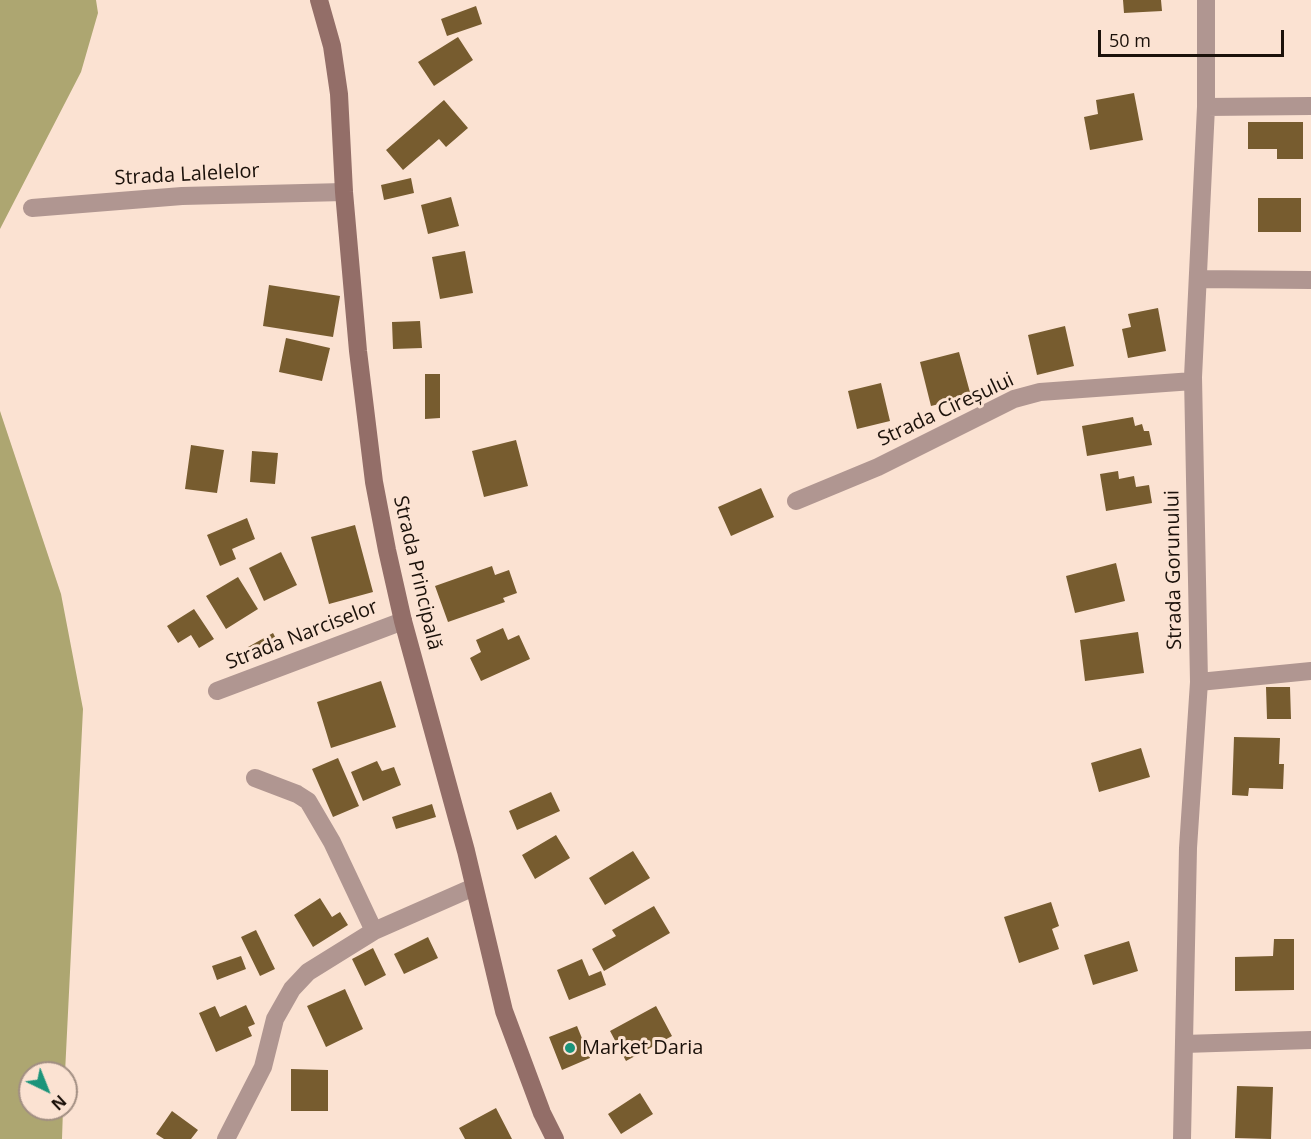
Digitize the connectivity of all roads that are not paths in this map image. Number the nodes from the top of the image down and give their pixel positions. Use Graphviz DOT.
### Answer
graph roads {
  1 [pos="318,0"];
  2 [pos="1206,0"];
  3 [pos="1311,106"];
  4 [pos="1206,107"];
  5 [pos="344,192"];
  6 [pos="32,208"];
  7 [pos="1198,279"];
  8 [pos="1311,280"];
  9 [pos="1193,381"];
  10 [pos="796,501"];
  11 [pos="403,621"];
  12 [pos="1311,671"];
  13 [pos="1199,682"];
  14 [pos="217,692"];
  15 [pos="255,778"];
  16 [pos="474,886"];
  17 [pos="374,931"];
  18 [pos="1311,1040"];
  19 [pos="1184,1044"];
  20 [pos="226,1139"];
  21 [pos="555,1139"];
  22 [pos="1182,1139"];
  1 -- 5 [label="main road, Strada Principală"];
  2 -- 4 [label="street, Strada Gorunului"];
  3 -- 4 [label="street"];
  4 -- 7 [label="street, Strada Gorunului"];
  5 -- 6 [label="street, Strada Lalelelor"];
  5 -- 11 [label="main road, Strada Principală"];
  7 -- 8 [label="street"];
  7 -- 9 [label="street, Strada Gorunului"];
  9 -- 10 [label="street, Strada Cireșului"];
  9 -- 13 [label="street, Strada Gorunului"];
  11 -- 14 [label="street, Strada Narciselor"];
  11 -- 16 [label="main road, Strada Principală"];
  12 -- 13 [label="street"];
  13 -- 19 [label="street, Strada Gorunului"];
  15 -- 17 [label="street"];
  16 -- 17 [label="street"];
  16 -- 21 [label="main road, Strada Principală"];
  17 -- 20 [label="street"];
  18 -- 19 [label="street"];
  19 -- 22 [label="street, Strada Gorunului"];
}
